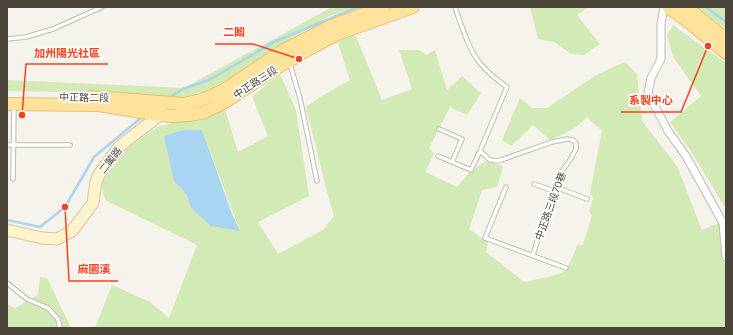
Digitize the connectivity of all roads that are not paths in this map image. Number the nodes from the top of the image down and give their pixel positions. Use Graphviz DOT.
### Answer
graph roads {
  1 [pos="102,7"];
  2 [pos="383,7"];
  3 [pos="413,7"];
  4 [pos="455,7"];
  5 [pos="664,7"];
  6 [pos="668,7"];
  7 [pos="686,7"];
  8 [pos="7,39"];
  9 [pos="726,39"];
  10 [pos="726,53"];
  11 [pos="289,61"];
  12 [pos="9,101"];
  13 [pos="160,109"];
  14 [pos="439,129"];
  15 [pos="7,145"];
  16 [pos="13,145"];
  17 [pos="70,145"];
  18 [pos="480,151"];
  19 [pos="438,156"];
  20 [pos="452,162"];
  21 [pos="13,179"];
  22 [pos="317,181"];
  23 [pos="534,184"];
  24 [pos="506,187"];
  25 [pos="555,189"];
  26 [pos="587,199"];
  27 [pos="7,230"];
  28 [pos="533,255"];
  29 [pos="726,257"];
  30 [pos="566,268"];
  31 [pos="7,283"];
  32 [pos="60,328"];
  1 -- 8 [label="lane"];
  2 -- 13 [label="main road, 中正路三段"];
  3 -- 11 [label="main road, 中正路三段"];
  4 -- 18 [label="lane"];
  5 -- 29 [label="street"];
  6 -- 10 [label="main road"];
  7 -- 9 [label="main road"];
  11 -- 13 [label="main road, 中正路三段"];
  11 -- 22 [label="lane"];
  12 -- 13 [label="main road, 中正路二段"];
  12 -- 16 [label="lane"];
  13 -- 27 [label="street, 二鬮路"];
  14 -- 20 [label="lane"];
  15 -- 16 [label="lane"];
  16 -- 17 [label="lane"];
  16 -- 21 [label="lane"];
  18 -- 20 [label="lane"];
  18 -- 25 [label="lane, 中正路三段70巷"];
  19 -- 20 [label="lane"];
  23 -- 25 [label="lane"];
  24 -- 28 [label="lane"];
  25 -- 26 [label="lane"];
  25 -- 28 [label="lane, 中正路三段70巷"];
  28 -- 30 [label="lane"];
  31 -- 32 [label="lane"];
}
